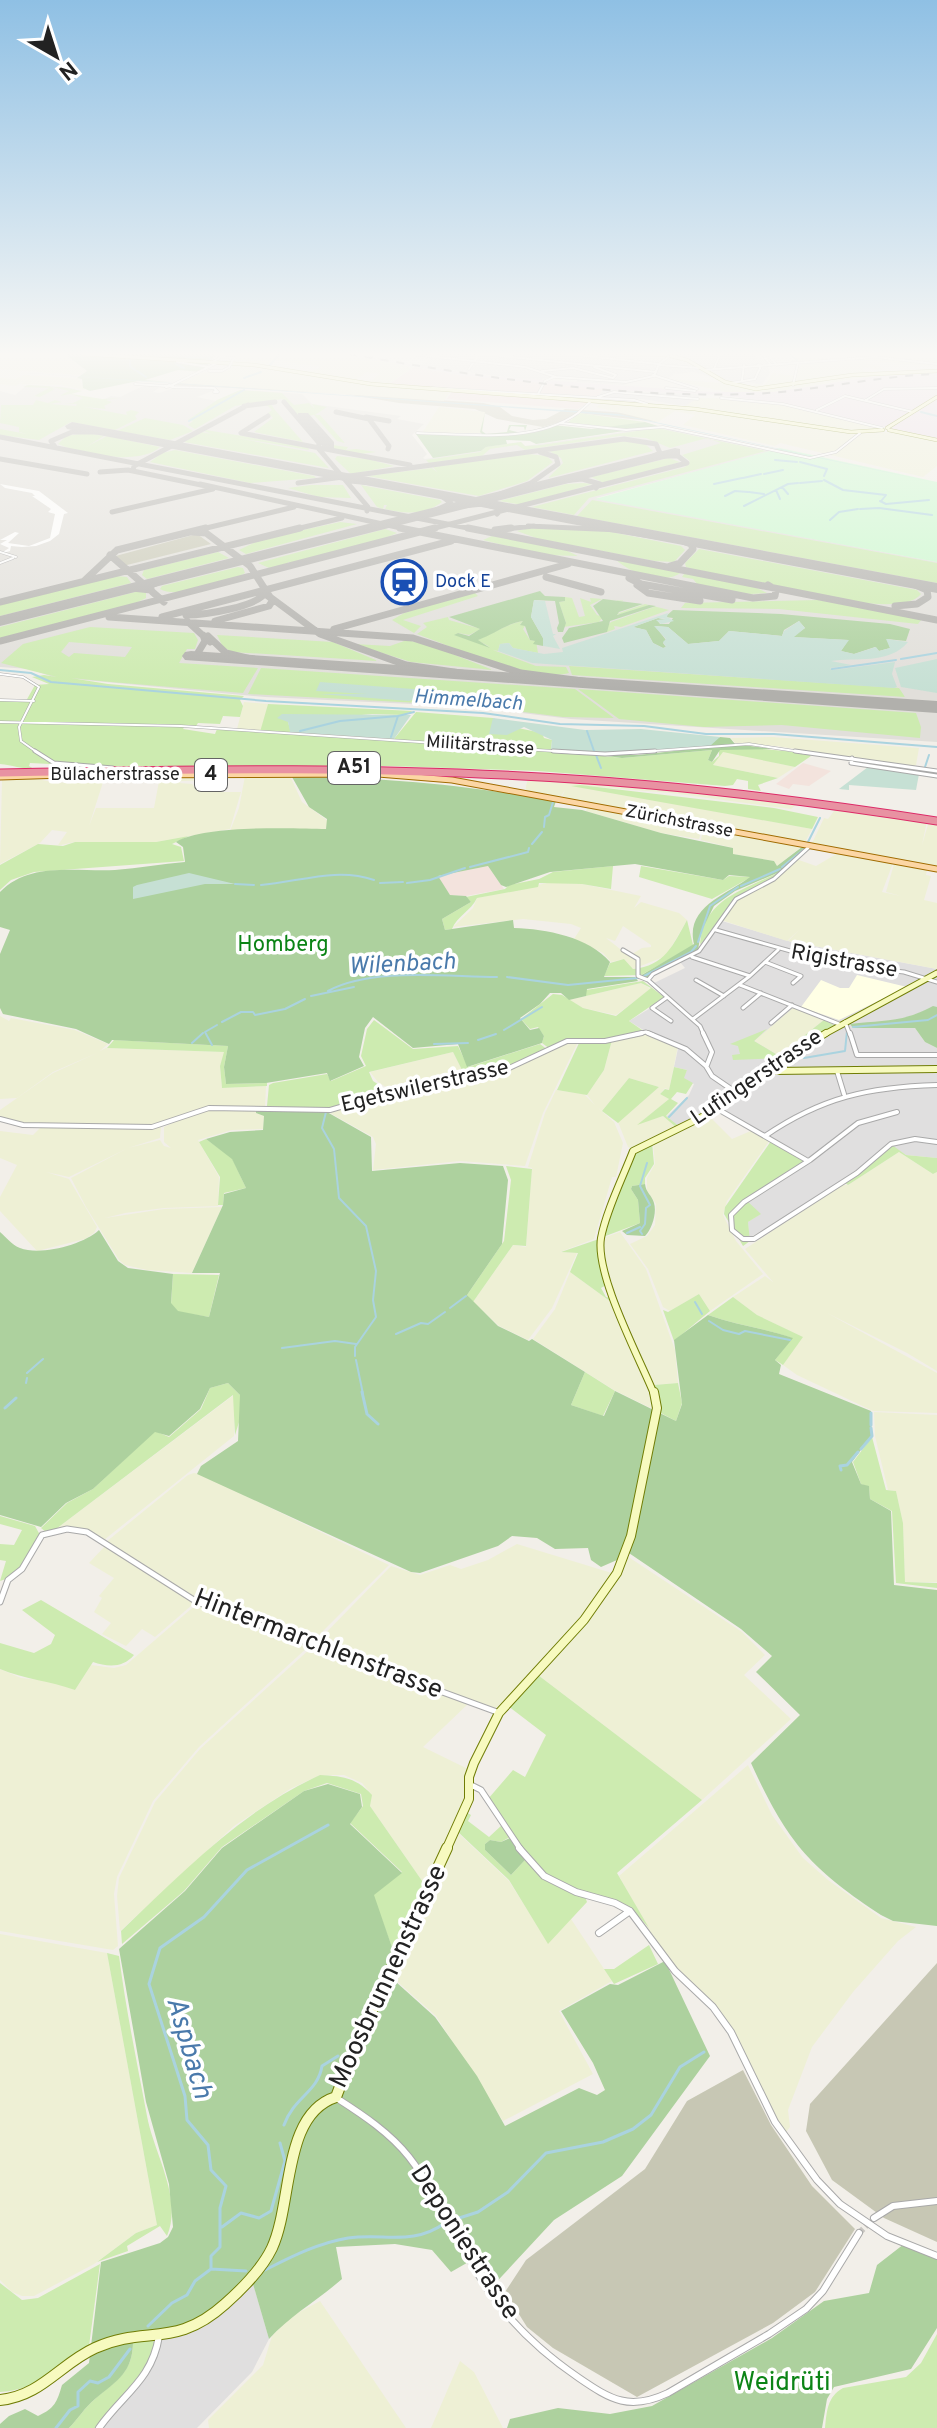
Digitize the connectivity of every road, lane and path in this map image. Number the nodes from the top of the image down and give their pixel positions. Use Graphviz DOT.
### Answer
graph roads {
  1 [pos="0,552"];
  2 [pos="0,563"];
  3 [pos="0,674"];
  4 [pos="0,700"];
  5 [pos="34,701"];
  6 [pos="0,722"];
  7 [pos="21,723"];
  8 [pos="139,769"];
  9 [pos="0,774"];
  10 [pos="937,774"];
  11 [pos="422,777"];
  12 [pos="937,820"];
  13 [pos="810,846"];
  14 [pos="937,869"];
  15 [pos="716,930"];
  16 [pos="623,950"];
  17 [pos="778,950"];
  18 [pos="690,957"];
  19 [pos="765,962"];
  20 [pos="937,973"];
  21 [pos="750,976"];
  22 [pos="644,979"];
  23 [pos="926,979"];
  24 [pos="696,980"];
  25 [pos="937,982"];
  26 [pos="793,983"];
  27 [pos="740,985"];
  28 [pos="761,993"];
  29 [pos="724,996"];
  30 [pos="666,998"];
  31 [pos="792,1005"];
  32 [pos="743,1008"];
  33 [pos="693,1019"];
  34 [pos="671,1021"];
  35 [pos="842,1022"];
  36 [pos="771,1023"];
  37 [pos="937,1055"];
  38 [pos="706,1066"];
  39 [pos="937,1069"];
  40 [pos="774,1071"];
  41 [pos="837,1071"];
  42 [pos="937,1085"];
  43 [pos="734,1091"];
  44 [pos="844,1094"];
  45 [pos="714,1107"];
  46 [pos="897,1112"];
  47 [pos="0,1119"];
  48 [pos="765,1136"];
  49 [pos="937,1142"];
  50 [pos="808,1161"];
  51 [pos="641,1484"];
  52 [pos="8,1580"];
  53 [pos="0,1582"];
  54 [pos="0,1602"];
  55 [pos="499,1713"];
  56 [pos="471,1785"];
  57 [pos="630,1911"];
  58 [pos="599,1933"];
  59 [pos="336,2097"];
  60 [pos="937,2201"];
  61 [pos="874,2218"];
  62 [pos="859,2233"];
  63 [pos="937,2256"];
  64 [pos="159,2336"];
  65 [pos="0,2400"];
  66 [pos="99,2428"];
  1 -- 2 [label="street"];
  3 -- 5 [label="street"];
  4 -- 5 [label="street"];
  5 -- 7 [label="street"];
  6 -- 7 [label="street, Militärstrasse"];
  7 -- 8 [label="street"];
  7 -- 10 [label="street, Militärstrasse"];
  8 -- 9 [label="highway, A51"];
  8 -- 12 [label="highway, A51"];
  9 -- 11 [label="main road, Bülacherstrasse / 4"];
  9 -- 12 [label="highway, A51"];
  11 -- 13 [label="main road, Zürichstrasse / 4"];
  13 -- 14 [label="main road, Zürichstrasse / 4"];
  13 -- 15 [label="street"];
  15 -- 17 [label="street, Rigistrasse"];
  15 -- 18 [label="street"];
  16 -- 22 [label="street"];
  17 -- 19 [label="street"];
  17 -- 23 [label="street, Rigistrasse"];
  18 -- 21 [label="street"];
  18 -- 22 [label="street"];
  19 -- 21 [label="street"];
  19 -- 26 [label="street"];
  20 -- 23 [label="street, Lufingerstrasse"];
  21 -- 27 [label="street"];
  22 -- 30 [label="street"];
  23 -- 25 [label="street, Rigistrasse"];
  23 -- 35 [label="street, Lufingerstrasse"];
  24 -- 29 [label="street"];
  27 -- 28 [label="street"];
  27 -- 29 [label="street"];
  28 -- 31 [label="street"];
  28 -- 32 [label="street"];
  29 -- 33 [label="street"];
  30 -- 33 [label="street"];
  30 -- 34 [label="street"];
  31 -- 35 [label="street"];
  31 -- 36 [label="street"];
  33 -- 38 [label="street"];
  35 -- 37 [label="street"];
  35 -- 40 [label="street, Lufingerstrasse"];
  38 -- 43 [label="street, Egetswilerstrasse"];
  38 -- 47 [label="street, Egetswilerstrasse"];
  39 -- 41 [label="street"];
  40 -- 41 [label="street"];
  40 -- 43 [label="street, Lufingerstrasse"];
  41 -- 44 [label="street"];
  42 -- 44 [label="street"];
  43 -- 45 [label="street, Lufingerstrasse"];
  44 -- 48 [label="street"];
  45 -- 48 [label="street"];
  45 -- 51 [label="street, Lufingerstrasse"];
  46 -- 50 [label="street"];
  48 -- 50 [label="street"];
  49 -- 50 [label="street"];
  51 -- 55 [label="street, Moosbrunnenstrasse"];
  52 -- 53 [label="street"];
  52 -- 54 [label="street, Hintermarchlenstrasse"];
  52 -- 55 [label="street, Hintermarchlenstrasse"];
  55 -- 56 [label="street, Moosbrunnenstrasse"];
  56 -- 57 [label="street"];
  56 -- 59 [label="street, Moosbrunnenstrasse"];
  57 -- 58 [label="street"];
  57 -- 63 [label="street"];
  59 -- 62 [label="street, Deponiestrasse"];
  59 -- 64 [label="street, Moosbrunnenstrasse"];
  60 -- 61 [label="street"];
  64 -- 65 [label="street, Moosbrunnenstrasse"];
  64 -- 66 [label="street"];
}
